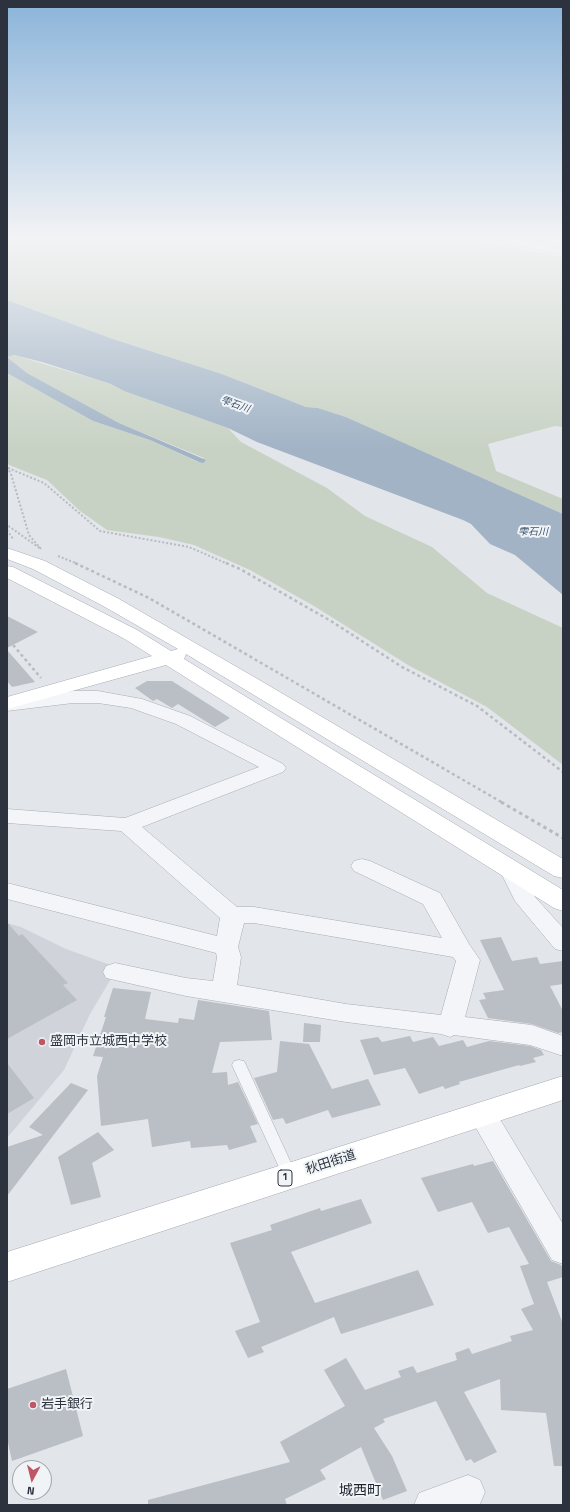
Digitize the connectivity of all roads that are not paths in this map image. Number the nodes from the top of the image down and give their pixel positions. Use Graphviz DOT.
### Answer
graph roads {
  1 [pos="7,552"];
  2 [pos="7,571"];
  3 [pos="193,650"];
  4 [pos="168,658"];
  5 [pos="7,704"];
  6 [pos="7,816"];
  7 [pos="127,825"];
  8 [pos="362,866"];
  9 [pos="510,869"];
  10 [pos="563,870"];
  11 [pos="7,891"];
  12 [pos="563,902"];
  13 [pos="232,915"];
  14 [pos="563,943"];
  15 [pos="226,948"];
  16 [pos="460,950"];
  17 [pos="115,972"];
  18 [pos="224,992"];
  19 [pos="450,1027"];
  20 [pos="563,1046"];
  21 [pos="239,1065"];
  22 [pos="563,1088"];
  23 [pos="482,1114"];
  24 [pos="290,1176"];
  25 [pos="563,1251"];
  26 [pos="7,1267"];
  27 [pos="468,1492"];
  28 [pos="431,1505"];
  1 -- 3 [label="street"];
  2 -- 4 [label="street"];
  3 -- 4 [label="street"];
  3 -- 10 [label="street"];
  4 -- 5 [label="street"];
  4 -- 9 [label="street"];
  5 -- 7 [label="street"];
  6 -- 7 [label="street"];
  7 -- 13 [label="street"];
  8 -- 16 [label="street"];
  9 -- 12 [label="street"];
  9 -- 14 [label="street"];
  11 -- 15 [label="street"];
  13 -- 15 [label="street"];
  13 -- 16 [label="street"];
  15 -- 18 [label="street"];
  16 -- 19 [label="street"];
  17 -- 18 [label="street"];
  18 -- 19 [label="street"];
  19 -- 20 [label="street"];
  21 -- 24 [label="lane"];
  22 -- 23 [label="street, 秋田街道 / 1"];
  23 -- 24 [label="street, 秋田街道 / 1"];
  23 -- 25 [label="street"];
  24 -- 26 [label="street, 秋田街道 / 1"];
  27 -- 28 [label="street"];
}
